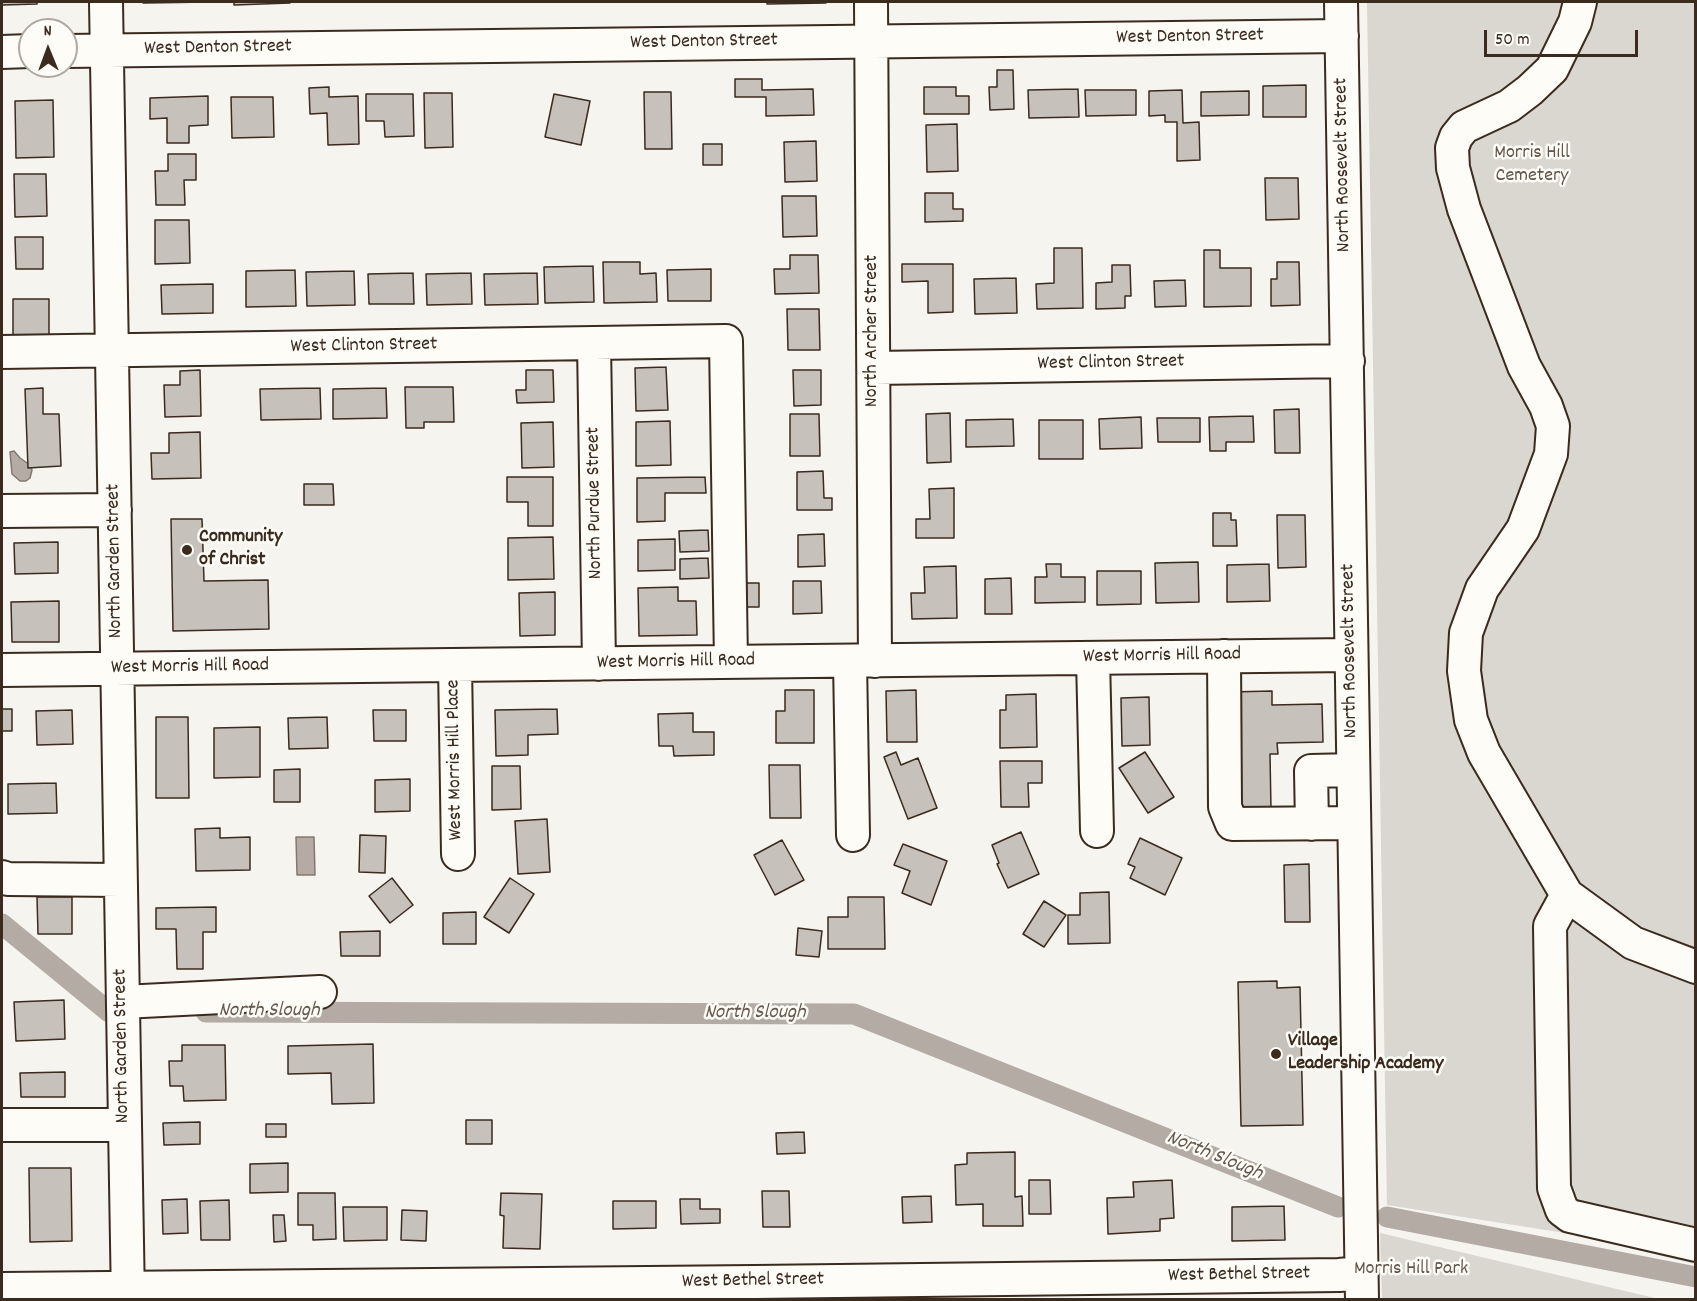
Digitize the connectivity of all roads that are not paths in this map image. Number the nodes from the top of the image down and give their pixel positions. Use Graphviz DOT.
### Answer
graph roads {
  1 [pos="106,2"];
  2 [pos="871,2"];
  3 [pos="1341,2"];
  4 [pos="1580,2"];
  5 [pos="1342,36"];
  6 [pos="872,41"];
  7 [pos="107,50"];
  8 [pos="18,51"];
  9 [pos="78,51"];
  10 [pos="2,52"];
  11 [pos="594,343"];
  12 [pos="112,350"];
  13 [pos="2,352"];
  14 [pos="1348,361"];
  15 [pos="874,368"];
  16 [pos="115,510"];
  17 [pos="2,511"];
  18 [pos="1350,655"];
  19 [pos="1224,656"];
  20 [pos="1093,658"];
  21 [pos="863,661"];
  22 [pos="731,662"];
  23 [pos="599,664"];
  24 [pos="455,665"];
  25 [pos="117,669"];
  26 [pos="2,670"];
  27 [pos="1353,770"];
  28 [pos="1354,823"];
  29 [pos="1312,824"];
  30 [pos="1097,831"];
  31 [pos="854,835"];
  32 [pos="458,854"];
  33 [pos="2,877"];
  34 [pos="120,880"];
  35 [pos="1567,895"];
  36 [pos="1695,967"];
  37 [pos="320,992"];
  38 [pos="123,1002"];
  39 [pos="2,1125"];
  40 [pos="125,1125"];
  41 [pos="1695,1245"];
  42 [pos="1361,1286"];
  43 [pos="2,1289"];
  44 [pos="1040,1289"];
  45 [pos="755,1291"];
  46 [pos="128,1294"];
  1 -- 7 [label="street, North Garden Street"];
  2 -- 6 [label="street, North Archer Street"];
  3 -- 5 [label="street, North Roosevelt Street"];
  4 -- 35 [label="street"];
  5 -- 6 [label="street, West Denton Street"];
  5 -- 14 [label="street, North Roosevelt Street"];
  6 -- 7 [label="street, West Denton Street"];
  6 -- 15 [label="street, North Archer Street"];
  7 -- 9 [label="street, West Denton Street"];
  7 -- 12 [label="street, North Garden Street"];
  8 -- 10 [label="street"];
  11 -- 12 [label="street, West Clinton Street"];
  11 -- 22 [label="street, West Clinton Street"];
  11 -- 23 [label="street, North Purdue Street"];
  12 -- 13 [label="street, West Clinton Street"];
  12 -- 16 [label="street, North Garden Street"];
  14 -- 15 [label="street, West Clinton Street"];
  14 -- 18 [label="street, North Roosevelt Street"];
  15 -- 21 [label="street, North Archer Street"];
  16 -- 17 [label="street"];
  16 -- 25 [label="street, North Garden Street"];
  18 -- 19 [label="street, West Morris Hill Road"];
  18 -- 27 [label="street, North Roosevelt Street"];
  19 -- 20 [label="street, West Morris Hill Road"];
  19 -- 29 [label="street"];
  20 -- 21 [label="street, West Morris Hill Road"];
  20 -- 30 [label="street"];
  21 -- 22 [label="street, West Morris Hill Road"];
  21 -- 31 [label="street, North Archer Street"];
  22 -- 23 [label="street, West Morris Hill Road"];
  23 -- 24 [label="street, West Morris Hill Road"];
  24 -- 25 [label="street, West Morris Hill Road"];
  24 -- 32 [label="street, West Morris Hill Place"];
  25 -- 26 [label="street, West Morris Hill Road"];
  25 -- 34 [label="street, North Garden Street"];
  27 -- 28 [label="street, North Roosevelt Street"];
  27 -- 29 [label="street"];
  28 -- 29 [label="street"];
  28 -- 42 [label="street, North Roosevelt Street"];
  33 -- 34 [label="street"];
  34 -- 38 [label="street, North Garden Street"];
  35 -- 36 [label="street"];
  35 -- 41 [label="street"];
  37 -- 38 [label="street"];
  38 -- 40 [label="street, North Garden Street"];
  39 -- 40 [label="street"];
  40 -- 46 [label="street, North Garden Street"];
  42 -- 44 [label="street, West Bethel Street"];
  43 -- 46 [label="street, West Bethel Street"];
  44 -- 45 [label="street, West Bethel Street"];
  45 -- 46 [label="street, West Bethel Street"];
}
